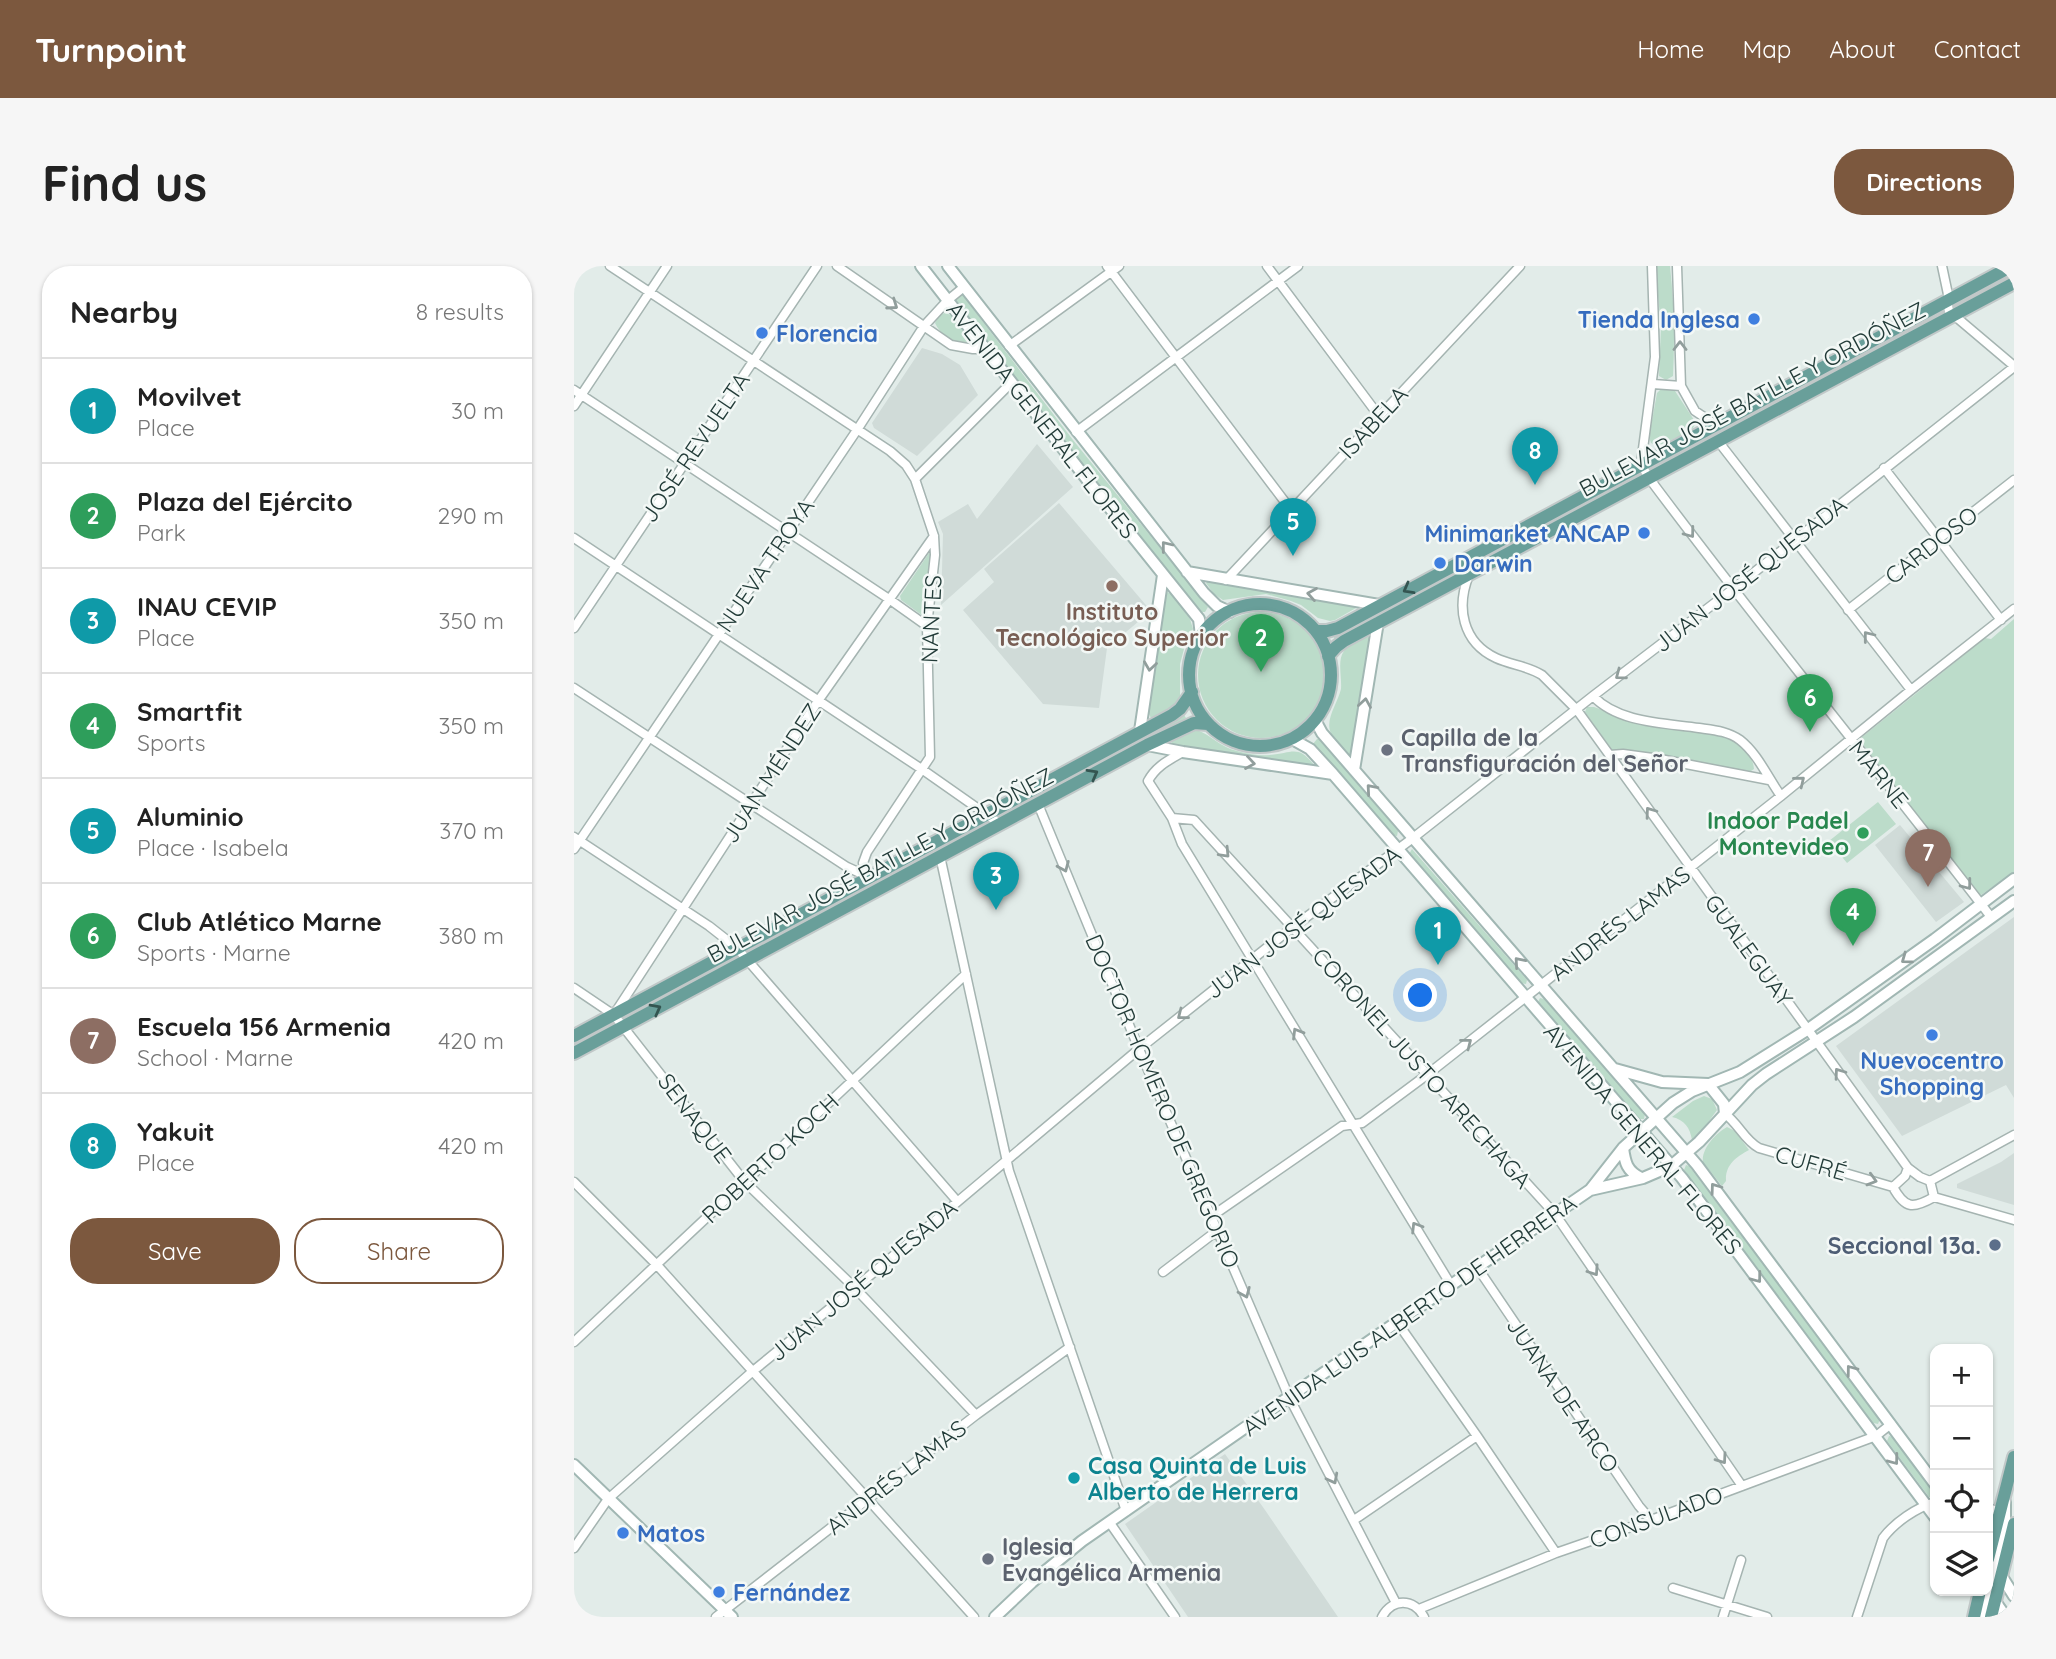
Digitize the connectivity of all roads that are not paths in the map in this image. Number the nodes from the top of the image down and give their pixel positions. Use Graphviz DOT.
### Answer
graph roads {
  1 [pos="610,266"];
  2 [pos="667,266"];
  3 [pos="817,266"];
  4 [pos="837,266"];
  5 [pos="921,266"];
  6 [pos="948,266"];
  7 [pos="1267,266"];
  8 [pos="1298,266"];
  9 [pos="1520,266"];
  10 [pos="1651,266"];
  11 [pos="1677,266"];
  12 [pos="1942,266"];
  13 [pos="2012,266"];
  14 [pos="1113,268"];
  15 [pos="1278,281"];
  16 [pos="2014,283"];
  17 [pos="964,287"];
  18 [pos="649,292"];
  19 [pos="1949,299"];
  20 [pos="948,300"];
  21 [pos="1954,315"];
  22 [pos="924,327"];
  23 [pos="1009,346"];
  24 [pos="986,349"];
  25 [pos="1175,358"];
  26 [pos="752,361"];
  27 [pos="2014,366"];
  28 [pos="1011,383"];
  29 [pos="1653,384"];
  30 [pos="1681,386"];
  31 [pos="578,392"];
  32 [pos="574,406"];
  33 [pos="1379,415"];
  34 [pos="1716,425"];
  35 [pos="857,430"];
  36 [pos="1076,432"];
  37 [pos="1718,441"];
  38 [pos="684,463"];
  39 [pos="1641,464"];
  40 [pos="1884,468"];
  41 [pos="915,478"];
  42 [pos="1649,478"];
  43 [pos="2014,480"];
  44 [pos="1291,510"];
  45 [pos="789,532"];
  46 [pos="934,536"];
  47 [pos="574,538"];
  48 [pos="1794,539"];
  49 [pos="1939,539"];
  50 [pos="615,565"];
  51 [pos="1187,572"];
  52 [pos="1469,574"];
  53 [pos="1163,575"];
  54 [pos="1227,580"];
  55 [pos="1733,589"];
  56 [pos="889,598"];
  57 [pos="1380,605"];
  58 [pos="2014,609"];
  59 [pos="1848,610"];
  60 [pos="1230,612"];
  61 [pos="2001,620"];
  62 [pos="1378,622"];
  63 [pos="927,626"];
  64 [pos="574,628"];
  65 [pos="1316,631"];
  66 [pos="718,634"];
  67 [pos="1202,636"];
  68 [pos="1328,656"];
  69 [pos="574,688"];
  70 [pos="1911,690"];
  71 [pos="1192,692"];
  72 [pos="1593,696"];
  73 [pos="818,701"];
  74 [pos="1577,710"];
  75 [pos="1315,720"];
  76 [pos="1209,724"];
  77 [pos="1140,732"];
  78 [pos="649,738"];
  79 [pos="1292,739"];
  80 [pos="1850,739"];
  81 [pos="1147,744"];
  82 [pos="1183,752"];
  83 [pos="1610,755"];
  84 [pos="923,770"];
  85 [pos="1354,770"];
  86 [pos="1333,774"];
  87 [pos="1769,780"];
  88 [pos="1781,796"];
  89 [pos="750,804"];
  90 [pos="1038,804"];
  91 [pos="986,814"];
  92 [pos="1171,818"];
  93 [pos="1000,824"];
  94 [pos="1413,838"];
  95 [pos="576,842"];
  96 [pos="1396,850"];
  97 [pos="940,856"];
  98 [pos="1690,868"];
  99 [pos="870,877"];
  100 [pos="2014,879"];
  101 [pos="2014,901"];
  102 [pos="1981,904"];
  103 [pos="683,909"];
  104 [pos="1991,917"];
  105 [pos="1293,927"];
  106 [pos="737,948"];
  107 [pos="748,960"];
  108 [pos="1252,960"];
  109 [pos="966,974"];
  110 [pos="1540,986"];
  111 [pos="574,988"];
  112 [pos="1525,998"];
  113 [pos="614,1015"];
  114 [pos="624,1026"];
  115 [pos="1807,1030"];
  116 [pos="574,1036"];
  117 [pos="1817,1042"];
  118 [pos="1139,1049"];
  119 [pos="574,1053"];
  120 [pos="1613,1068"];
  121 [pos="1428,1074"];
  122 [pos="851,1081"];
  123 [pos="1708,1084"];
  124 [pos="1725,1114"];
  125 [pos="1656,1118"];
  126 [pos="1353,1125"];
  127 [pos="1642,1131"];
  128 [pos="2014,1135"];
  129 [pos="1623,1148"];
  130 [pos="1687,1153"];
  131 [pos="1007,1160"];
  132 [pos="1671,1166"];
  133 [pos="1908,1168"];
  134 [pos="1641,1178"];
  135 [pos="744,1181"];
  136 [pos="1930,1181"];
  137 [pos="574,1182"];
  138 [pos="1893,1187"];
  139 [pos="1590,1191"];
  140 [pos="1934,1197"];
  141 [pos="957,1201"];
  142 [pos="1555,1214"];
  143 [pos="1212,1216"];
  144 [pos="2014,1220"];
  145 [pos="1218,1230"];
  146 [pos="657,1265"];
  147 [pos="1477,1267"];
  148 [pos="1163,1272"];
  149 [pos="1451,1285"];
  150 [pos="855,1288"];
  151 [pos="1397,1322"];
  152 [pos="574,1342"];
  153 [pos="1070,1347"];
  154 [pos="753,1371"];
  155 [pos="1289,1397"];
  156 [pos="976,1415"];
  157 [pos="1891,1424"];
  158 [pos="1477,1436"];
  159 [pos="1876,1436"];
  160 [pos="2014,1457"];
  161 [pos="574,1465"];
  162 [pos="1930,1477"];
  163 [pos="1742,1486"];
  164 [pos="2004,1496"];
  165 [pos="608,1499"];
  166 [pos="867,1500"];
  167 [pos="1930,1503"];
  168 [pos="1930,1505"];
  169 [pos="1994,1510"];
  170 [pos="1126,1511"];
  171 [pos="1354,1520"];
  172 [pos="1651,1520"];
  173 [pos="1110,1523"];
  174 [pos="2014,1524"];
  175 [pos="1993,1536"];
  176 [pos="574,1548"];
  177 [pos="1556,1553"];
  178 [pos="1741,1560"];
  179 [pos="1993,1560"];
  180 [pos="1993,1561"];
  181 [pos="1993,1565"];
  182 [pos="1673,1588"];
  183 [pos="1987,1596"];
  184 [pos="1988,1596"];
  185 [pos="1988,1596"];
  186 [pos="1990,1596"];
  187 [pos="2014,1597"];
  188 [pos="1396,1604"];
  189 [pos="1727,1604"];
  190 [pos="1421,1613"];
  191 [pos="724,1614"];
  192 [pos="974,1617"];
  193 [pos="995,1617"];
  194 [pos="1175,1617"];
  195 [pos="1382,1617"];
  196 [pos="1723,1617"];
  197 [pos="1767,1617"];
  198 [pos="1857,1617"];
  199 [pos="1974,1617"];
  200 [pos="1983,1617"];
  201 [pos="1991,1617"];
  202 [pos="2006,1617"];
  1 -- 18 [label="street"];
  2 -- 18 [label="street"];
  3 -- 26 [label="street, JOSÉ REVUELTA"];
  4 -- 22 [label="street, one-way"];
  5 -- 20 [label="main road, AVENIDA GENERAL FLORES"];
  6 -- 17 [label="main road, AVENIDA GENERAL FLORES"];
  7 -- 15 [label="street"];
  8 -- 15 [label="street"];
  9 -- 33 [label="street, ISABELA"];
  10 -- 29 [label="street"];
  30 -- 11 [label="street, one-way"];
  12 -- 19 [label="street"];
  13 -- 19 [label="main road, BULEVAR JOSÉ BATLLE Y ORDÓÑEZ"];
  14 -- 23 [label="street"];
  14 -- 25 [label="street"];
  15 -- 25 [label="street"];
  15 -- 33 [label="street"];
  16 -- 21 [label="main road, BULEVAR JOSÉ BATLLE Y ORDÓÑEZ"];
  17 -- 20 [label="street, NUEVA TROYA"];
  17 -- 23 [label="main road, AVENIDA GENERAL FLORES"];
  18 -- 26 [label="street"];
  18 -- 31 [label="street"];
  19 -- 21 [label="street"];
  19 -- 34 [label="main road, BULEVAR JOSÉ BATLLE Y ORDÓÑEZ"];
  20 -- 22 [label="street, NUEVA TROYA"];
  20 -- 24 [label="main road, AVENIDA GENERAL FLORES"];
  21 -- 27 [label="street"];
  21 -- 37 [label="main road, BULEVAR JOSÉ BATLLE Y ORDÓÑEZ"];
  22 -- 24 [label="street"];
  22 -- 35 [label="street, NUEVA TROYA"];
  23 -- 36 [label="main road, AVENIDA GENERAL FLORES"];
  24 -- 28 [label="main road, AVENIDA GENERAL FLORES"];
  25 -- 36 [label="street"];
  25 -- 44 [label="street"];
  26 -- 35 [label="street"];
  26 -- 38 [label="street, JOSÉ REVUELTA"];
  27 -- 40 [label="street, JUAN JOSÉ QUESADA"];
  28 -- 41 [label="street"];
  28 -- 53 [label="main road, AVENIDA GENERAL FLORES"];
  29 -- 30 [label="street"];
  29 -- 39 [label="street"];
  30 -- 34 [label="street"];
  31 -- 32 [label="street"];
  31 -- 38 [label="street"];
  33 -- 44 [label="street, ISABELA"];
  34 -- 39 [label="main road, BULEVAR JOSÉ BATLLE Y ORDÓÑEZ"];
  35 -- 41 [label="street"];
  35 -- 45 [label="street, NUEVA TROYA"];
  51 -- 36 [label="main road, AVENIDA GENERAL FLORES, one-way"];
  37 -- 42 [label="main road, BULEVAR JOSÉ BATLLE Y ORDÓÑEZ"];
  37 -- 48 [label="street"];
  38 -- 45 [label="street"];
  38 -- 50 [label="street, JOSÉ REVUELTA"];
  39 -- 42 [label="street, MARNE"];
  39 -- 57 [label="main road, BULEVAR JOSÉ BATLLE Y ORDÓÑEZ, one-way"];
  40 -- 48 [label="street, JUAN JOSÉ QUESADA"];
  40 -- 49 [label="street"];
  41 -- 46 [label="street, NANTES"];
  42 -- 52 [label="main road, BULEVAR JOSÉ BATLLE Y ORDÓÑEZ"];
  42 -- 55 [label="street, MARNE, one-way"];
  43 -- 49 [label="street, CARDOSO"];
  44 -- 54 [label="street, ISABELA"];
  45 -- 56 [label="street"];
  45 -- 66 [label="street, NUEVA TROYA"];
  46 -- 56 [label="street, JUAN MÉNDEZ"];
  46 -- 63 [label="street, NANTES"];
  47 -- 50 [label="street"];
  48 -- 55 [label="street, JUAN JOSÉ QUESADA"];
  48 -- 59 [label="street"];
  49 -- 59 [label="street, CARDOSO"];
  49 -- 61 [label="street"];
  50 -- 64 [label="street, JOSÉ REVUELTA"];
  50 -- 66 [label="street"];
  51 -- 54 [label="main road"];
  51 -- 60 [label="main road, AVENIDA GENERAL FLORES"];
  52 -- 62 [label="main road, BULEVAR JOSÉ BATLLE Y ORDÓÑEZ"];
  52 -- 74 [label="street, GUALEGUAY"];
  53 -- 67 [label="main road, AVENIDA GENERAL FLORES"];
  53 -- 77 [label="main road, one-way"];
  57 -- 54 [label="main road, one-way"];
  55 -- 72 [label="street, JUAN JOSÉ QUESADA, one-way"];
  55 -- 80 [label="street, MARNE"];
  56 -- 63 [label="street"];
  56 -- 73 [label="street, JUAN MÉNDEZ"];
  57 -- 65 [label="main road, BULEVAR JOSÉ BATLLE Y ORDÓÑEZ"];
  58 -- 61 [label="street, ANDRÉS LAMAS"];
  70 -- 59 [label="street, one-way"];
  60 -- 65 [label="main road"];
  60 -- 67 [label="main road"];
  61 -- 70 [label="street, ANDRÉS LAMAS"];
  62 -- 68 [label="main road, BULEVAR JOSÉ BATLLE Y ORDÓÑEZ"];
  85 -- 62 [label="main road, one-way"];
  63 -- 84 [label="street, NANTES"];
  65 -- 68 [label="main road"];
  66 -- 73 [label="street"];
  66 -- 78 [label="street, NUEVA TROYA"];
  67 -- 71 [label="main road"];
  68 -- 75 [label="main road"];
  69 -- 78 [label="street"];
  70 -- 80 [label="street, ANDRÉS LAMAS"];
  71 -- 76 [label="main road"];
  71 -- 77 [label="main road, BULEVAR JOSÉ BATLLE Y ORDÓÑEZ"];
  72 -- 74 [label="street, JUAN JOSÉ QUESADA"];
  72 -- 87 [label="street"];
  73 -- 84 [label="street"];
  73 -- 89 [label="street, JUAN MÉNDEZ"];
  74 -- 83 [label="street, GUALEGUAY"];
  74 -- 94 [label="street, JUAN JOSÉ QUESADA"];
  75 -- 79 [label="main road"];
  75 -- 85 [label="main road, AVENIDA GENERAL FLORES"];
  76 -- 79 [label="main road"];
  76 -- 81 [label="main road, BULEVAR JOSÉ BATLLE Y ORDÓÑEZ"];
  77 -- 91 [label="main road, BULEVAR JOSÉ BATLLE Y ORDÓÑEZ"];
  78 -- 89 [label="street"];
  78 -- 95 [label="street, NUEVA TROYA"];
  79 -- 86 [label="main road, AVENIDA GENERAL FLORES"];
  88 -- 80 [label="street, ANDRÉS LAMAS, one-way"];
  80 -- 102 [label="street, MARNE, one-way"];
  81 -- 82 [label="main road"];
  90 -- 81 [label="main road, BULEVAR JOSÉ BATLLE Y ORDÓÑEZ, one-way"];
  82 -- 86 [label="main road, one-way"];
  82 -- 92 [label="street"];
  83 -- 87 [label="street"];
  98 -- 83 [label="street, GUALEGUAY, one-way"];
  84 -- 91 [label="street"];
  84 -- 99 [label="street, NANTES"];
  94 -- 85 [label="main road, AVENIDA GENERAL FLORES, one-way"];
  86 -- 96 [label="main road, AVENIDA GENERAL FLORES"];
  87 -- 88 [label="street"];
  88 -- 98 [label="street, ANDRÉS LAMAS"];
  89 -- 99 [label="street"];
  89 -- 103 [label="street, JUAN MÉNDEZ"];
  90 -- 93 [label="main road, BULEVAR JOSÉ BATLLE Y ORDÓÑEZ"];
  90 -- 118 [label="street, DOCTOR HOMERO DE GREGORIO, one-way"];
  91 -- 93 [label="street"];
  91 -- 99 [label="main road, BULEVAR JOSÉ BATLLE Y ORDÓÑEZ"];
  92 -- 105 [label="street, CORONEL JUSTO ARECHAGA, one-way"];
  92 -- 108 [label="street"];
  93 -- 97 [label="main road, BULEVAR JOSÉ BATLLE Y ORDÓÑEZ"];
  94 -- 96 [label="street, JUAN JOSÉ QUESADA"];
  110 -- 94 [label="main road, AVENIDA GENERAL FLORES, one-way"];
  95 -- 103 [label="street"];
  96 -- 105 [label="street, JUAN JOSÉ QUESADA"];
  96 -- 112 [label="main road, AVENIDA GENERAL FLORES"];
  97 -- 107 [label="main road, BULEVAR JOSÉ BATLLE Y ORDÓÑEZ"];
  97 -- 109 [label="street"];
  98 -- 110 [label="street, ANDRÉS LAMAS"];
  98 -- 115 [label="street, GUALEGUAY"];
  99 -- 106 [label="main road, BULEVAR JOSÉ BATLLE Y ORDÓÑEZ"];
  100 -- 102 [label="main road, AVENIDA LUIS ALBERTO DE HERRERA"];
  101 -- 104 [label="main road, AVENIDA LUIS ALBERTO DE HERRERA"];
  102 -- 104 [label="street, MARNE"];
  102 -- 115 [label="main road, AVENIDA LUIS ALBERTO DE HERRERA, one-way"];
  103 -- 106 [label="street"];
  103 -- 113 [label="street, JUAN MÉNDEZ"];
  104 -- 117 [label="main road, AVENIDA LUIS ALBERTO DE HERRERA"];
  105 -- 108 [label="street, JUAN JOSÉ QUESADA"];
  105 -- 121 [label="street, CORONEL JUSTO ARECHAGA"];
  106 -- 107 [label="street"];
  106 -- 113 [label="main road, BULEVAR JOSÉ BATLLE Y ORDÓÑEZ"];
  114 -- 107 [label="main road, BULEVAR JOSÉ BATLLE Y ORDÓÑEZ, one-way"];
  107 -- 122 [label="street"];
  108 -- 118 [label="street, JUAN JOSÉ QUESADA, one-way"];
  126 -- 108 [label="street, one-way"];
  109 -- 122 [label="street, ROBERTO KOCH"];
  109 -- 131 [label="street"];
  110 -- 112 [label="street, ANDRÉS LAMAS"];
  110 -- 120 [label="main road, AVENIDA GENERAL FLORES"];
  111 -- 113 [label="street, SENAQUE"];
  121 -- 112 [label="street, ANDRÉS LAMAS, one-way"];
  112 -- 127 [label="main road, AVENIDA GENERAL FLORES"];
  113 -- 114 [label="street, SENAQUE"];
  113 -- 116 [label="main road, BULEVAR JOSÉ BATLLE Y ORDÓÑEZ"];
  114 -- 119 [label="main road, BULEVAR JOSÉ BATLLE Y ORDÓÑEZ"];
  114 -- 135 [label="street, SENAQUE"];
  115 -- 117 [label="street, GUALEGUAY"];
  115 -- 123 [label="main road, AVENIDA LUIS ALBERTO DE HERRERA"];
  117 -- 124 [label="main road, AVENIDA LUIS ALBERTO DE HERRERA"];
  133 -- 117 [label="street, GUALEGUAY, one-way"];
  118 -- 131 [label="street, JUAN JOSÉ QUESADA"];
  118 -- 143 [label="street, DOCTOR HOMERO DE GREGORIO"];
  120 -- 123 [label="main road, AVENIDA LUIS ALBERTO DE HERRERA"];
  120 -- 125 [label="main road, AVENIDA GENERAL FLORES"];
  121 -- 126 [label="street, ANDRÉS LAMAS"];
  121 -- 142 [label="street, CORONEL JUSTO ARECHAGA"];
  122 -- 135 [label="street, ROBERTO KOCH"];
  122 -- 141 [label="street"];
  123 -- 124 [label="main road, CUFRÉ"];
  123 -- 125 [label="main road, AVENIDA LUIS ALBERTO DE HERRERA"];
  124 -- 130 [label="main road, AVENIDA LUIS ALBERTO DE HERRERA"];
  124 -- 138 [label="street, CUFRÉ, one-way"];
  125 -- 127 [label="main road, AVENIDA LUIS ALBERTO DE HERRERA"];
  125 -- 130 [label="main road, AVENIDA GENERAL FLORES"];
  126 -- 143 [label="street, ANDRÉS LAMAS"];
  149 -- 126 [label="street, one-way"];
  127 -- 129 [label="main road, AVENIDA LUIS ALBERTO DE HERRERA"];
  127 -- 132 [label="main road, AVENIDA GENERAL FLORES"];
  128 -- 136 [label="street"];
  129 -- 134 [label="main road"];
  129 -- 139 [label="main road, AVENIDA LUIS ALBERTO DE HERRERA"];
  130 -- 132 [label="main road, AVENIDA LUIS ALBERTO DE HERRERA"];
  157 -- 130 [label="main road, AVENIDA GENERAL FLORES, one-way"];
  131 -- 141 [label="street, JUAN JOSÉ QUESADA"];
  131 -- 153 [label="street"];
  132 -- 134 [label="main road, AVENIDA LUIS ALBERTO DE HERRERA"];
  132 -- 159 [label="main road, AVENIDA GENERAL FLORES, one-way"];
  133 -- 136 [label="street, GUALEGUAY"];
  133 -- 138 [label="street"];
  134 -- 139 [label="main road, AVENIDA LUIS ALBERTO DE HERRERA"];
  135 -- 146 [label="street, ROBERTO KOCH"];
  135 -- 150 [label="street, SENAQUE"];
  136 -- 140 [label="street"];
  137 -- 146 [label="street"];
  138 -- 140 [label="street, CUFRÉ"];
  139 -- 142 [label="main road, AVENIDA LUIS ALBERTO DE HERRERA"];
  140 -- 144 [label="street, CUFRÉ"];
  141 -- 150 [label="street, JUAN JOSÉ QUESADA"];
  142 -- 147 [label="main road, AVENIDA LUIS ALBERTO DE HERRERA"];
  142 -- 163 [label="street, CORONEL JUSTO ARECHAGA, one-way"];
  143 -- 145 [label="street, DOCTOR HOMERO DE GREGORIO"];
  145 -- 148 [label="street"];
  145 -- 155 [label="street, DOCTOR HOMERO DE GREGORIO, one-way"];
  146 -- 152 [label="street, ROBERTO KOCH"];
  146 -- 154 [label="street"];
  147 -- 149 [label="main road, AVENIDA LUIS ALBERTO DE HERRERA"];
  147 -- 172 [label="street, JUANA DE ARCO"];
  149 -- 151 [label="main road, AVENIDA LUIS ALBERTO DE HERRERA"];
  150 -- 154 [label="street, JUAN JOSÉ QUESADA"];
  150 -- 156 [label="street, SENAQUE"];
  151 -- 155 [label="main road, AVENIDA LUIS ALBERTO DE HERRERA"];
  151 -- 158 [label="street"];
  153 -- 156 [label="street, ANDRÉS LAMAS"];
  153 -- 170 [label="street"];
  154 -- 165 [label="street, JUAN JOSÉ QUESADA"];
  154 -- 166 [label="street"];
  155 -- 170 [label="main road, AVENIDA LUIS ALBERTO DE HERRERA"];
  155 -- 171 [label="street, DOCTOR HOMERO DE GREGORIO, one-way"];
  156 -- 166 [label="street, ANDRÉS LAMAS"];
  157 -- 159 [label="street, CONSULADO"];
  157 -- 162 [label="main road, AVENIDA GENERAL FLORES"];
  158 -- 171 [label="street"];
  158 -- 177 [label="street"];
  159 -- 163 [label="street, CONSULADO"];
  159 -- 167 [label="main road, AVENIDA GENERAL FLORES, one-way"];
  160 -- 164 [label="main road"];
  161 -- 165 [label="main road"];
  163 -- 172 [label="street, CONSULADO"];
  164 -- 169 [label="main road"];
  164 -- 179 [label="main road"];
  165 -- 176 [label="street, JUAN JOSÉ QUESADA"];
  165 -- 191 [label="main road"];
  166 -- 191 [label="street, ANDRÉS LAMAS"];
  166 -- 192 [label="street"];
  168 -- 198 [label="street"];
  169 -- 175 [label="main road"];
  170 -- 173 [label="main road, AVENIDA LUIS ALBERTO DE HERRERA"];
  171 -- 188 [label="street, DOCTOR HOMERO DE GREGORIO"];
  172 -- 177 [label="street, CONSULADO"];
  173 -- 193 [label="main road, AVENIDA LUIS ALBERTO DE HERRERA"];
  173 -- 194 [label="street"];
  174 -- 180 [label="main road"];
  177 -- 190 [label="street, CONSULADO"];
  178 -- 189 [label="street"];
  181 -- 187 [label="main road"];
  182 -- 189 [label="street"];
  183 -- 199 [label="main road"];
  184 -- 200 [label="main road"];
  185 -- 201 [label="main road"];
  186 -- 202 [label="main road"];
  188 -- 190 [label="street"];
  188 -- 195 [label="street"];
  189 -- 196 [label="street"];
  189 -- 197 [label="street"];
}
